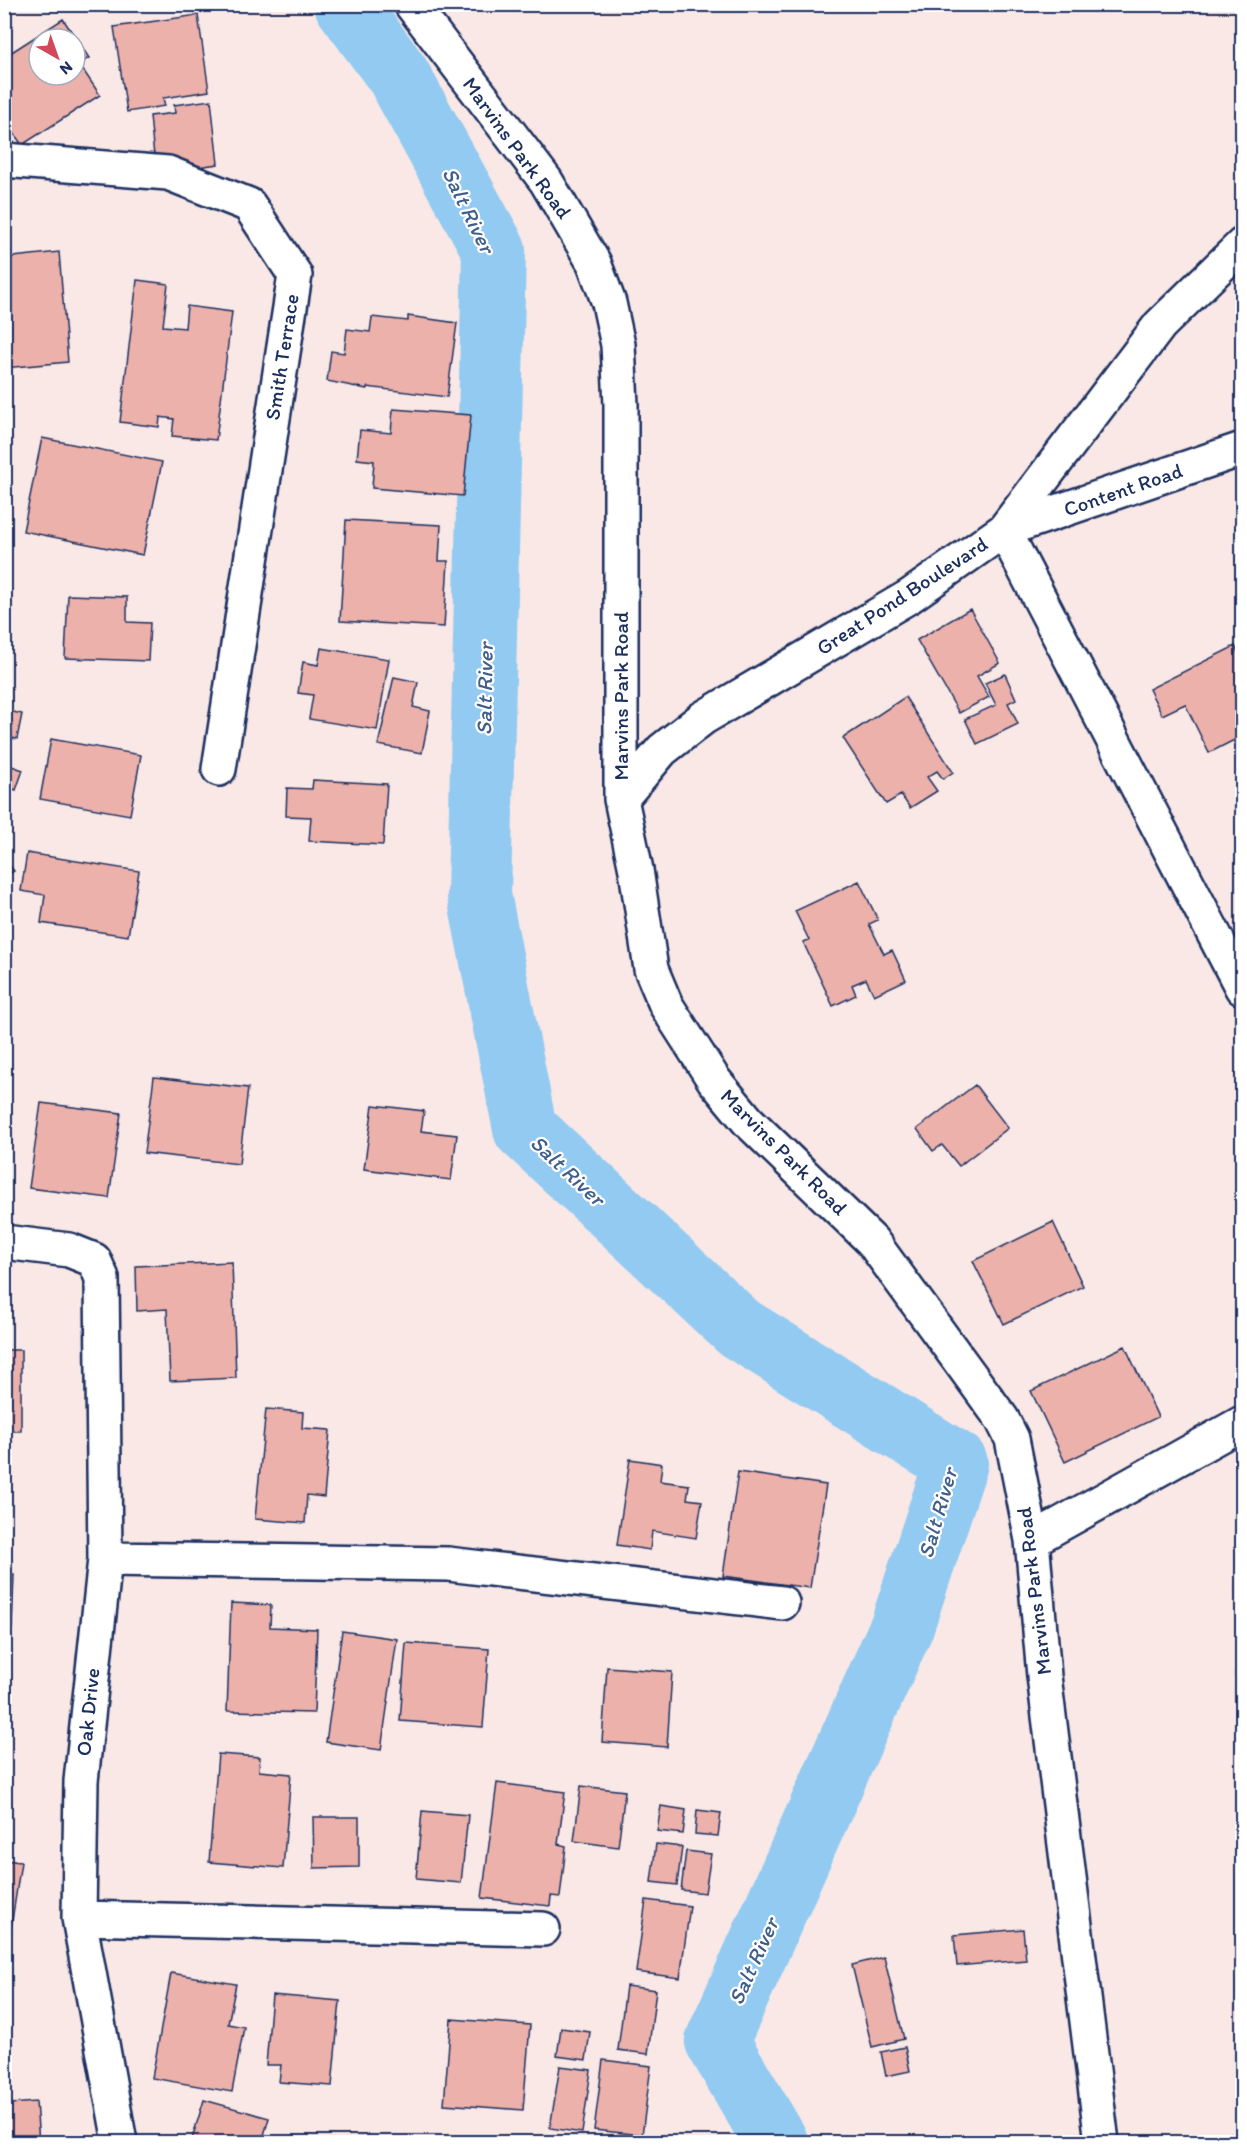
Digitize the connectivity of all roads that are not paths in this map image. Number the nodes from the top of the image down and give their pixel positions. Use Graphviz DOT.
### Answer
graph roads {
  1 [pos="411,4"];
  2 [pos="4,160"];
  3 [pos="1242,245"];
  4 [pos="1242,449"];
  5 [pos="1004,530"];
  6 [pos="219,769"];
  7 [pos="621,799"];
  8 [pos="1242,988"];
  9 [pos="4,1242"];
  10 [pos="1242,1423"];
  11 [pos="1032,1540"];
  12 [pos="105,1559"];
  13 [pos="782,1603"];
  14 [pos="79,1918"];
  15 [pos="543,1929"];
  16 [pos="120,2142"];
  17 [pos="1102,2142"];
  1 -- 7 [label="street, Marvins Park Road"];
  2 -- 6 [label="street, Smith Terrace"];
  3 -- 5 [label="street, Great Pond Boulevard"];
  4 -- 5 [label="street, Content Road"];
  5 -- 7 [label="street, Great Pond Boulevard"];
  5 -- 8 [label="street"];
  7 -- 11 [label="street, Marvins Park Road"];
  9 -- 12 [label="street, Oak Drive"];
  10 -- 11 [label="street"];
  11 -- 17 [label="street, Marvins Park Road"];
  12 -- 13 [label="street"];
  12 -- 14 [label="street, Oak Drive"];
  14 -- 15 [label="street"];
  14 -- 16 [label="street, Oak Drive"];
}
